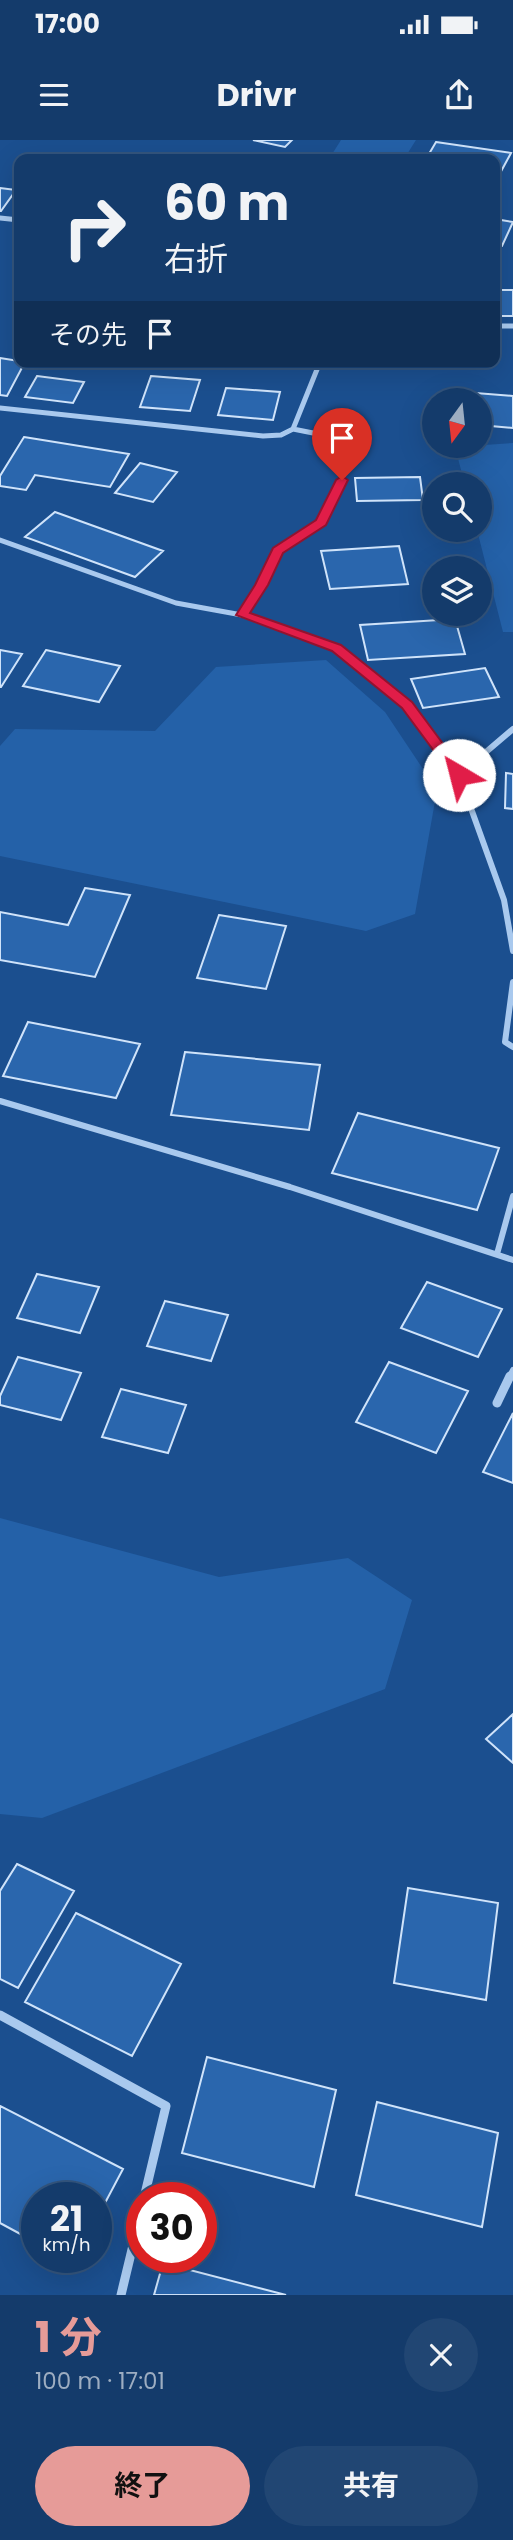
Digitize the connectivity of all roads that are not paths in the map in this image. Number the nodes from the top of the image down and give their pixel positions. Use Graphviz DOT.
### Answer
graph roads {
  1 [pos="318,368"];
  2 [pos="0,408"];
  3 [pos="293,429"];
  4 [pos="0,540"];
  5 [pos="242,615"];
  6 [pos="513,729"];
  7 [pos="459,775"];
  8 [pos="513,951"];
  9 [pos="513,982"];
  10 [pos="513,1048"];
  11 [pos="0,1101"];
  12 [pos="513,1196"];
  13 [pos="497,1254"];
  14 [pos="513,1260"];
  15 [pos="513,1370"];
  16 [pos="496,1403"];
  17 [pos="0,2015"];
  18 [pos="148,2182"];
  19 [pos="126,2273"];
  20 [pos="121,2295"];
  1 -- 3 [label="street"];
  2 -- 3 [label="street"];
  3 -- 5 [label="street"];
  4 -- 5 [label="street"];
  5 -- 7 [label="street"];
  6 -- 7 [label="street"];
  7 -- 8 [label="street"];
  9 -- 10 [label="street"];
  11 -- 13 [label="street"];
  12 -- 13 [label="street"];
  13 -- 14 [label="street"];
  15 -- 16 [label="street"];
  17 -- 18 [label="street"];
  19 -- 20 [label="street"];
}
